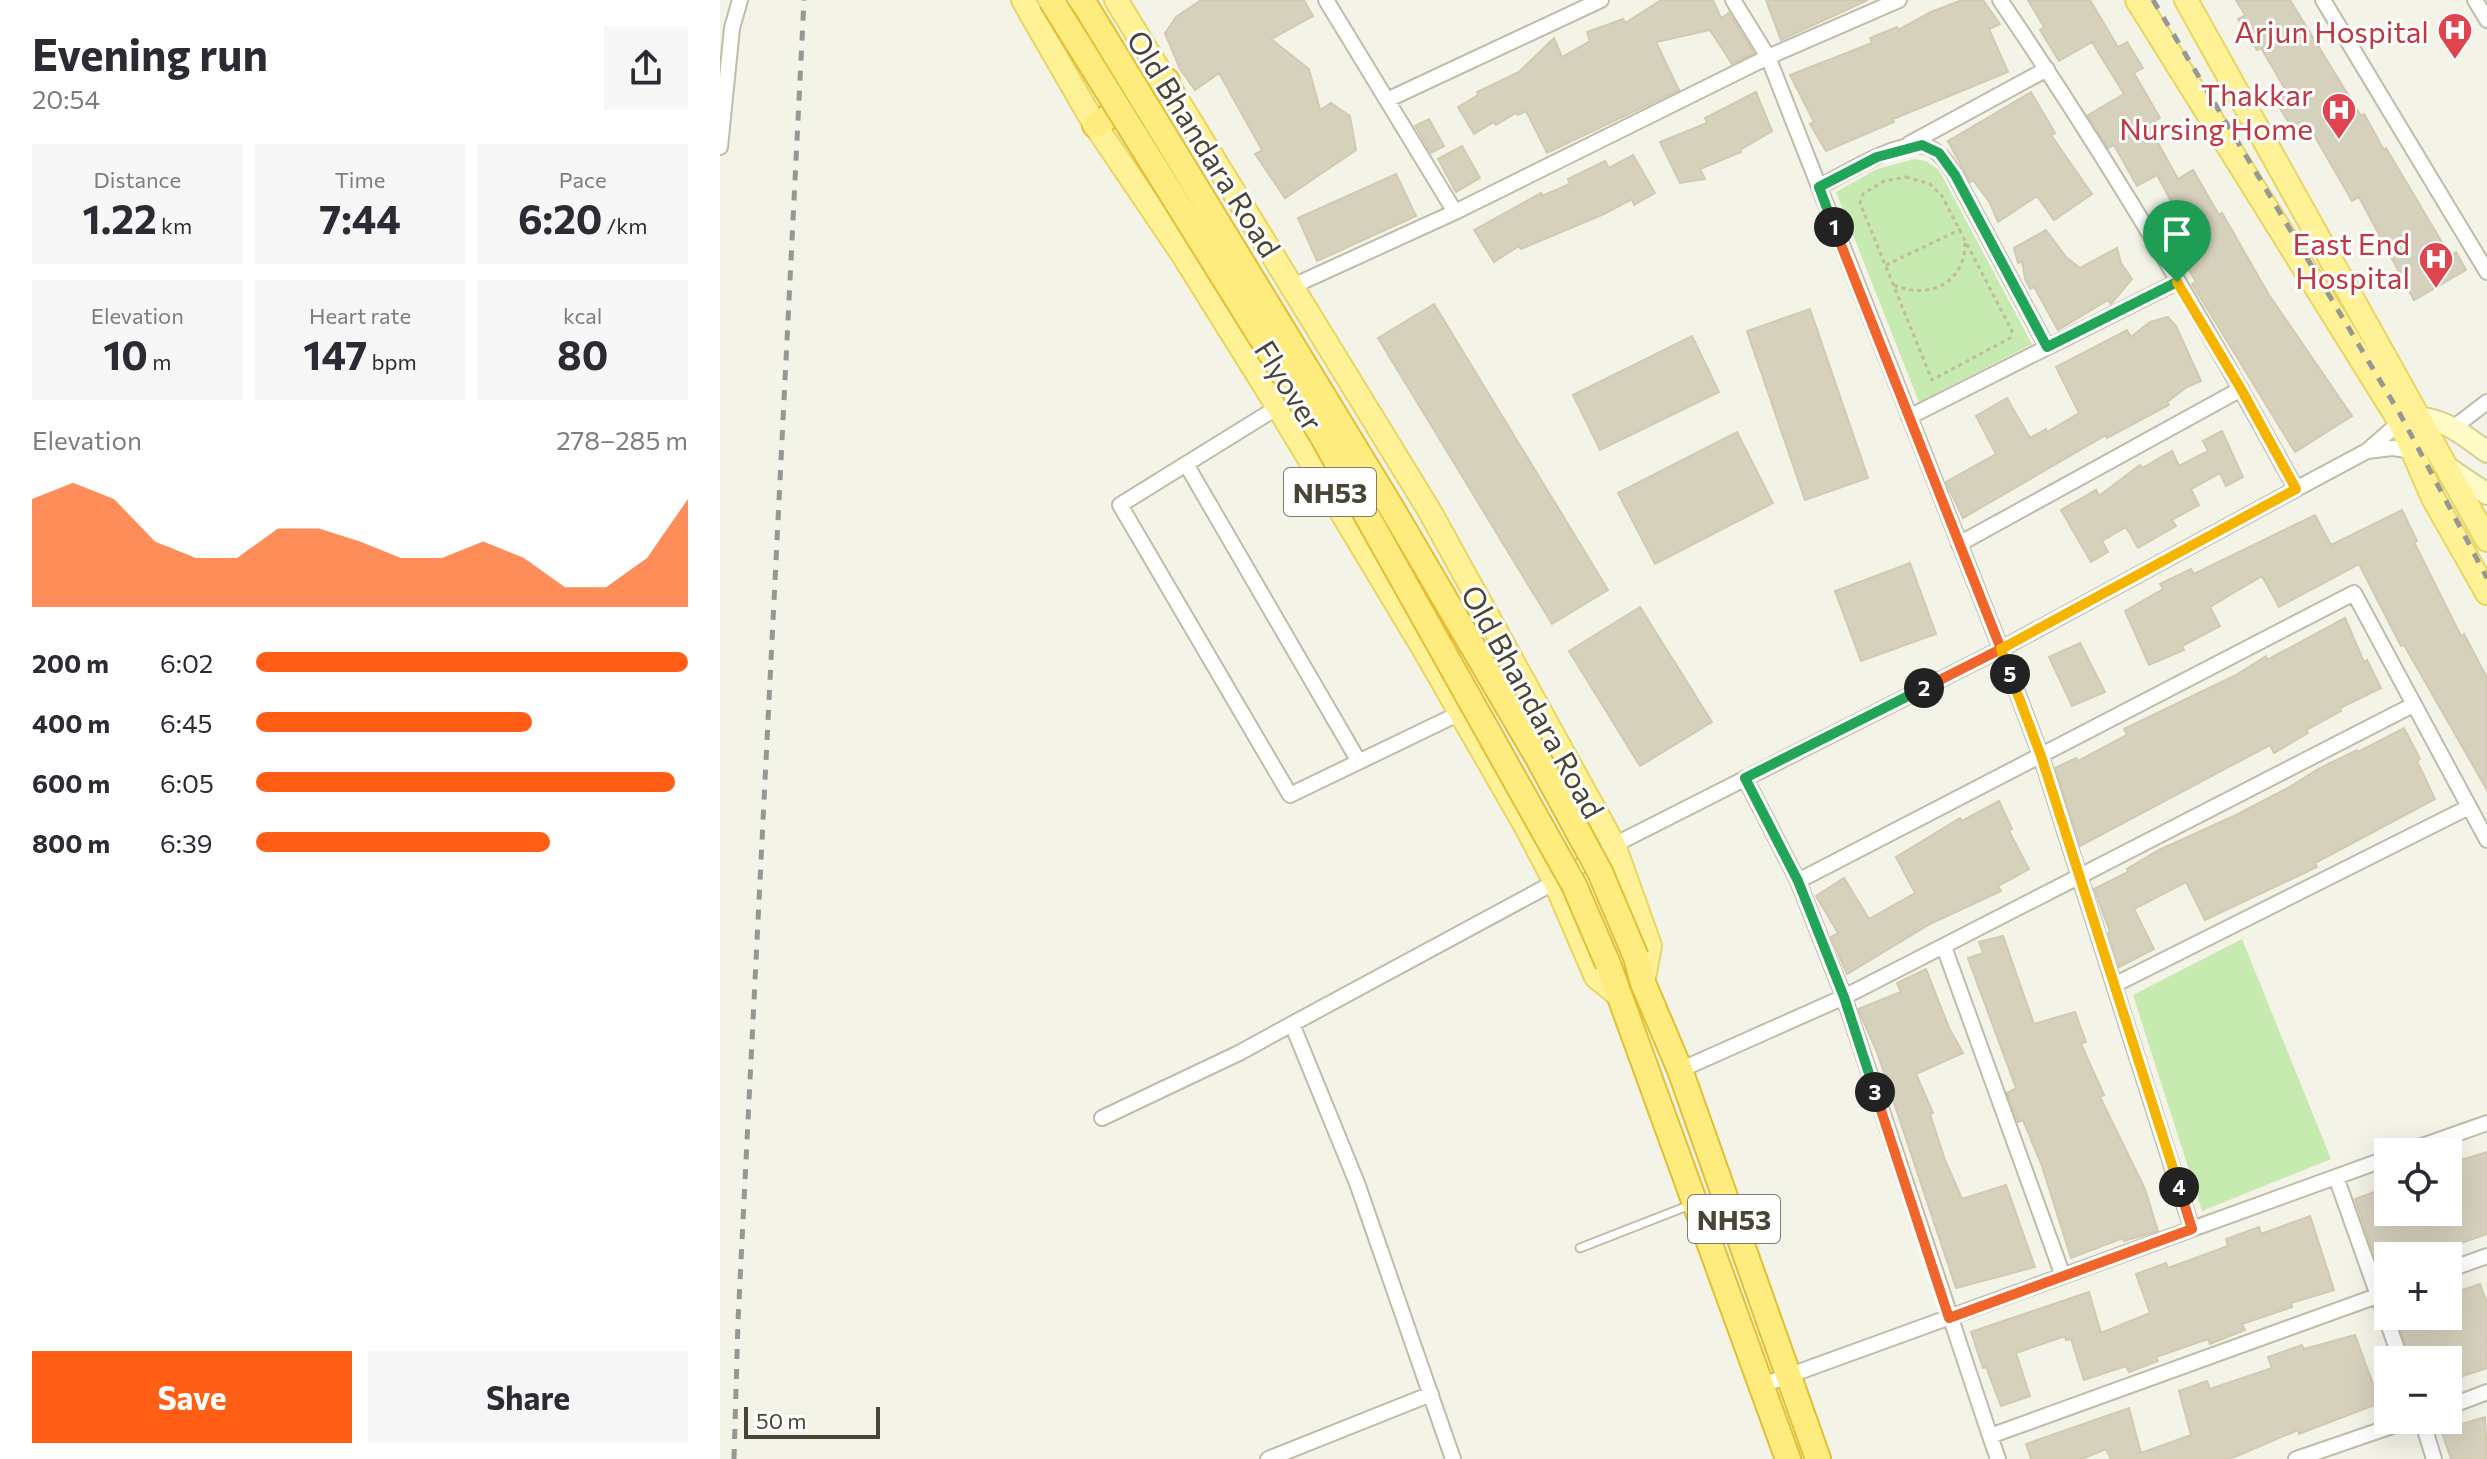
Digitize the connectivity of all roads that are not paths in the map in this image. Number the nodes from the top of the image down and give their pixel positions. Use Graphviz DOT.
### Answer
graph roads {
  1 [pos="740,0"];
  2 [pos="1023,0"];
  3 [pos="1051,0"];
  4 [pos="1082,0"];
  5 [pos="1116,0"];
  6 [pos="1326,0"];
  7 [pos="1601,0"];
  8 [pos="1733,0"];
  9 [pos="1899,0"];
  10 [pos="2000,0"];
  11 [pos="2137,0"];
  12 [pos="2186,0"];
  13 [pos="2323,0"];
  14 [pos="2475,0"];
  15 [pos="1585,3"];
  16 [pos="2487,20"];
  17 [pos="726,28"];
  18 [pos="1768,57"];
  19 [pos="2047,69"];
  20 [pos="1167,81"];
  21 [pos="723,88"];
  22 [pos="1387,100"];
  23 [pos="1095,125"];
  24 [pos="720,147"];
  25 [pos="1902,148"];
  26 [pos="1819,187"];
  27 [pos="1455,212"];
  28 [pos="2482,251"];
  29 [pos="2487,272"];
  30 [pos="2177,282"];
  31 [pos="1293,286"];
  32 [pos="2047,347"];
  33 [pos="2241,389"];
  34 [pos="2487,402"];
  35 [pos="1278,407"];
  36 [pos="1909,417"];
  37 [pos="2408,420"];
  38 [pos="2453,428"];
  39 [pos="2367,451"];
  40 [pos="2415,451"];
  41 [pos="2487,452"];
  42 [pos="1186,464"];
  43 [pos="2444,465"];
  44 [pos="2296,489"];
  45 [pos="2487,494"];
  46 [pos="2487,540"];
  47 [pos="1959,544"];
  48 [pos="2487,593"];
  49 [pos="2001,649"];
  50 [pos="2413,705"];
  51 [pos="1460,713"];
  52 [pos="2041,756"];
  53 [pos="1358,760"];
  54 [pos="1745,778"];
  55 [pos="2469,807"];
  56 [pos="2487,840"];
  57 [pos="1614,845"];
  58 [pos="2079,874"];
  59 [pos="1798,881"];
  60 [pos="1555,882"];
  61 [pos="1944,947"];
  62 [pos="1643,983"];
  63 [pos="2114,985"];
  64 [pos="1617,994"];
  65 [pos="1844,997"];
  66 [pos="1292,1024"];
  67 [pos="1680,1070"];
  68 [pos="1102,1118"];
  69 [pos="2487,1123"];
  70 [pos="2445,1138"];
  71 [pos="2374,1163"];
  72 [pos="2336,1177"];
  73 [pos="1696,1203"];
  74 [pos="2192,1229"];
  75 [pos="1580,1248"];
  76 [pos="2487,1256"];
  77 [pos="2462,1265"];
  78 [pos="2374,1272"];
  79 [pos="2063,1276"];
  80 [pos="2374,1297"];
  81 [pos="1949,1318"];
  82 [pos="1787,1376"];
  83 [pos="1763,1385"];
  84 [pos="2487,1392"];
  85 [pos="1431,1394"];
  86 [pos="2462,1402"];
  87 [pos="2374,1432"];
  88 [pos="2426,1434"];
  89 [pos="1990,1436"];
  90 [pos="1268,1459"];
  91 [pos="1453,1459"];
  92 [pos="1788,1459"];
  93 [pos="1818,1459"];
  94 [pos="1998,1459"];
  95 [pos="2296,1459"];
  96 [pos="2434,1459"];
  1 -- 17 [label="street"];
  2 -- 23 [label="main road, NH53"];
  3 -- 64 [label="highway, Flyover / NH53, bridge"];
  4 -- 62 [label="highway, Flyover, bridge"];
  5 -- 20 [label="main road, Old Bhandara Road / NH53"];
  6 -- 22 [label="street"];
  7 -- 15 [label="street"];
  8 -- 18 [label="street"];
  9 -- 18 [label="street"];
  10 -- 19 [label="street"];
  11 -- 37 [label="main road"];
  12 -- 37 [label="main road"];
  13 -- 28 [label="street"];
  14 -- 16 [label="street"];
  15 -- 22 [label="street"];
  17 -- 21 [label="street"];
  18 -- 26 [label="street"];
  18 -- 27 [label="street"];
  19 -- 25 [label="street"];
  19 -- 30 [label="street"];
  20 -- 23 [label="highway"];
  20 -- 31 [label="main road, Old Bhandara Road / NH53"];
  21 -- 24 [label="street"];
  22 -- 27 [label="street"];
  23 -- 35 [label="main road, NH53"];
  25 -- 26 [label="street"];
  25 -- 32 [label="street"];
  26 -- 36 [label="street"];
  27 -- 31 [label="street"];
  28 -- 29 [label="street"];
  30 -- 32 [label="street"];
  30 -- 33 [label="street"];
  31 -- 57 [label="main road, Old Bhandara Road / NH53"];
  32 -- 36 [label="street"];
  33 -- 44 [label="street"];
  33 -- 47 [label="street"];
  34 -- 38 [label="street"];
  35 -- 42 [label="street"];
  35 -- 51 [label="main road, NH53"];
  36 -- 47 [label="street"];
  37 -- 38 [label="main road"];
  37 -- 39 [label="street"];
  37 -- 40 [label="main road"];
  37 -- 43 [label="main road"];
  38 -- 41 [label="main road"];
  39 -- 40 [label="street"];
  39 -- 44 [label="street"];
  40 -- 43 [label="main road"];
  40 -- 48 [label="main road"];
  42 -- 53 [label="street"];
  42 -- 53 [label="street"];
  43 -- 45 [label="main road"];
  43 -- 46 [label="main road"];
  44 -- 49 [label="street"];
  47 -- 49 [label="street"];
  49 -- 52 [label="street"];
  49 -- 54 [label="street"];
  50 -- 52 [label="street"];
  50 -- 55 [label="street"];
  50 -- 58 [label="street"];
  51 -- 53 [label="street"];
  51 -- 60 [label="main road, NH53"];
  52 -- 58 [label="street"];
  52 -- 59 [label="street"];
  54 -- 57 [label="street"];
  54 -- 59 [label="street"];
  55 -- 56 [label="street"];
  55 -- 63 [label="street"];
  57 -- 60 [label="street"];
  57 -- 62 [label="main road, Old Bhandara Road / NH53"];
  58 -- 61 [label="street"];
  58 -- 63 [label="street"];
  59 -- 65 [label="street"];
  60 -- 64 [label="main road, NH53"];
  60 -- 66 [label="street"];
  61 -- 65 [label="street"];
  61 -- 79 [label="street"];
  62 -- 67 [label="highway, NH53"];
  63 -- 74 [label="street"];
  64 -- 73 [label="highway, NH53"];
  65 -- 67 [label="street"];
  65 -- 81 [label="street"];
  66 -- 68 [label="street"];
  66 -- 85 [label="street"];
  67 -- 82 [label="highway, NH53"];
  69 -- 70 [label="street"];
  71 -- 72 [label="street"];
  72 -- 74 [label="street"];
  72 -- 78 [label="street"];
  73 -- 75 [label="lane"];
  73 -- 83 [label="highway, NH53"];
  74 -- 79 [label="street"];
  76 -- 77 [label="street"];
  79 -- 81 [label="street"];
  80 -- 89 [label="street"];
  81 -- 82 [label="street"];
  81 -- 89 [label="street"];
  82 -- 83 [label="street"];
  82 -- 93 [label="highway, NH53"];
  83 -- 92 [label="highway, NH53"];
  84 -- 86 [label="street"];
  85 -- 90 [label="street"];
  85 -- 91 [label="street"];
  87 -- 95 [label="street"];
  88 -- 96 [label="street"];
  89 -- 94 [label="street"];
}
